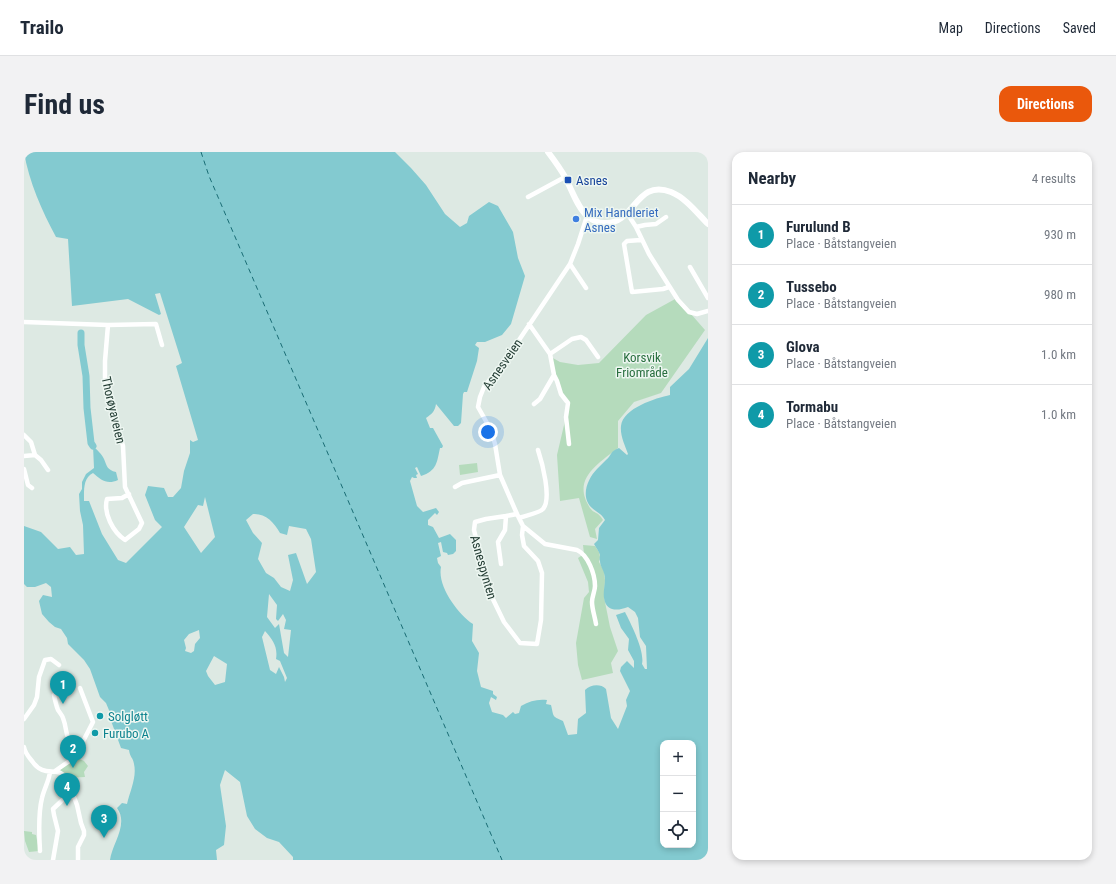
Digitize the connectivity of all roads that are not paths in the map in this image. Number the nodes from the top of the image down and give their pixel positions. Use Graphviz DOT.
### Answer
graph roads {
  1 [pos="548,152"];
  2 [pos="565,177"];
  3 [pos="528,197"];
  4 [pos="628,214"];
  5 [pos="587,216"];
  6 [pos="666,217"];
  7 [pos="708,224"];
  8 [pos="636,227"];
  9 [pos="641,240"];
  10 [pos="570,264"];
  11 [pos="690,267"];
  12 [pos="669,287"];
  13 [pos="586,288"];
  14 [pos="708,298"];
  15 [pos="708,311"];
  16 [pos="24,322"];
  17 [pos="529,324"];
  18 [pos="108,325"];
  19 [pos="162,345"];
  20 [pos="550,354"];
  21 [pos="598,358"];
  22 [pos="554,376"];
  23 [pos="534,404"];
  24 [pos="24,435"];
  25 [pos="569,444"];
  26 [pos="538,450"];
  27 [pos="35,455"];
  28 [pos="24,456"];
  29 [pos="24,469"];
  30 [pos="48,470"];
  31 [pos="500,475"];
  32 [pos="455,487"];
  33 [pos="32,488"];
  34 [pos="128,494"];
  35 [pos="506,516"];
  36 [pos="518,516"];
  37 [pos="523,526"];
  38 [pos="501,564"];
  39 [pos="596,624"];
  40 [pos="59,665"];
  41 [pos="80,688"];
  42 [pos="54,695"];
  43 [pos="24,719"];
  44 [pos="79,748"];
  45 [pos="24,750"];
  46 [pos="24,759"];
  47 [pos="52,771"];
  48 [pos="71,792"];
  49 [pos="40,851"];
  50 [pos="53,860"];
  51 [pos="78,860"];
  1 -- 2 [label="main road"];
  2 -- 3 [label="street"];
  2 -- 5 [label="main road"];
  4 -- 5 [label="main road"];
  4 -- 7 [label="main road"];
  4 -- 8 [label="street"];
  5 -- 10 [label="street, Asnesveien"];
  6 -- 8 [label="street"];
  8 -- 9 [label="street"];
  9 -- 12 [label="street"];
  9 -- 12 [label="street"];
  10 -- 13 [label="street"];
  10 -- 17 [label="street, Asnesveien"];
  11 -- 14 [label="street"];
  12 -- 15 [label="street"];
  16 -- 18 [label="street"];
  17 -- 20 [label="street"];
  17 -- 31 [label="street, Asnesveien"];
  18 -- 19 [label="street"];
  18 -- 34 [label="street, Thorøyaveien"];
  20 -- 21 [label="street"];
  20 -- 22 [label="street"];
  22 -- 23 [label="street"];
  22 -- 25 [label="street"];
  24 -- 27 [label="street"];
  26 -- 36 [label="street, Asnespynten"];
  27 -- 28 [label="street"];
  27 -- 30 [label="street"];
  29 -- 33 [label="street"];
  31 -- 32 [label="street"];
  31 -- 36 [label="street, Asnesveien"];
  34 -- 34 [label="street, Thorøyaveien"];
  35 -- 36 [label="street, Asnespynten"];
  35 -- 37 [label="street, Asnespynten"];
  35 -- 38 [label="street, Asnespynten"];
  36 -- 37 [label="street, Asnesveien"];
  37 -- 39 [label="street, Asnesveien"];
  40 -- 43 [label="street"];
  41 -- 44 [label="street"];
  42 -- 44 [label="street"];
  44 -- 47 [label="street"];
  45 -- 46 [label="street"];
  45 -- 47 [label="street"];
  47 -- 48 [label="street"];
  47 -- 49 [label="street"];
  48 -- 50 [label="street"];
  48 -- 51 [label="street"];
}
